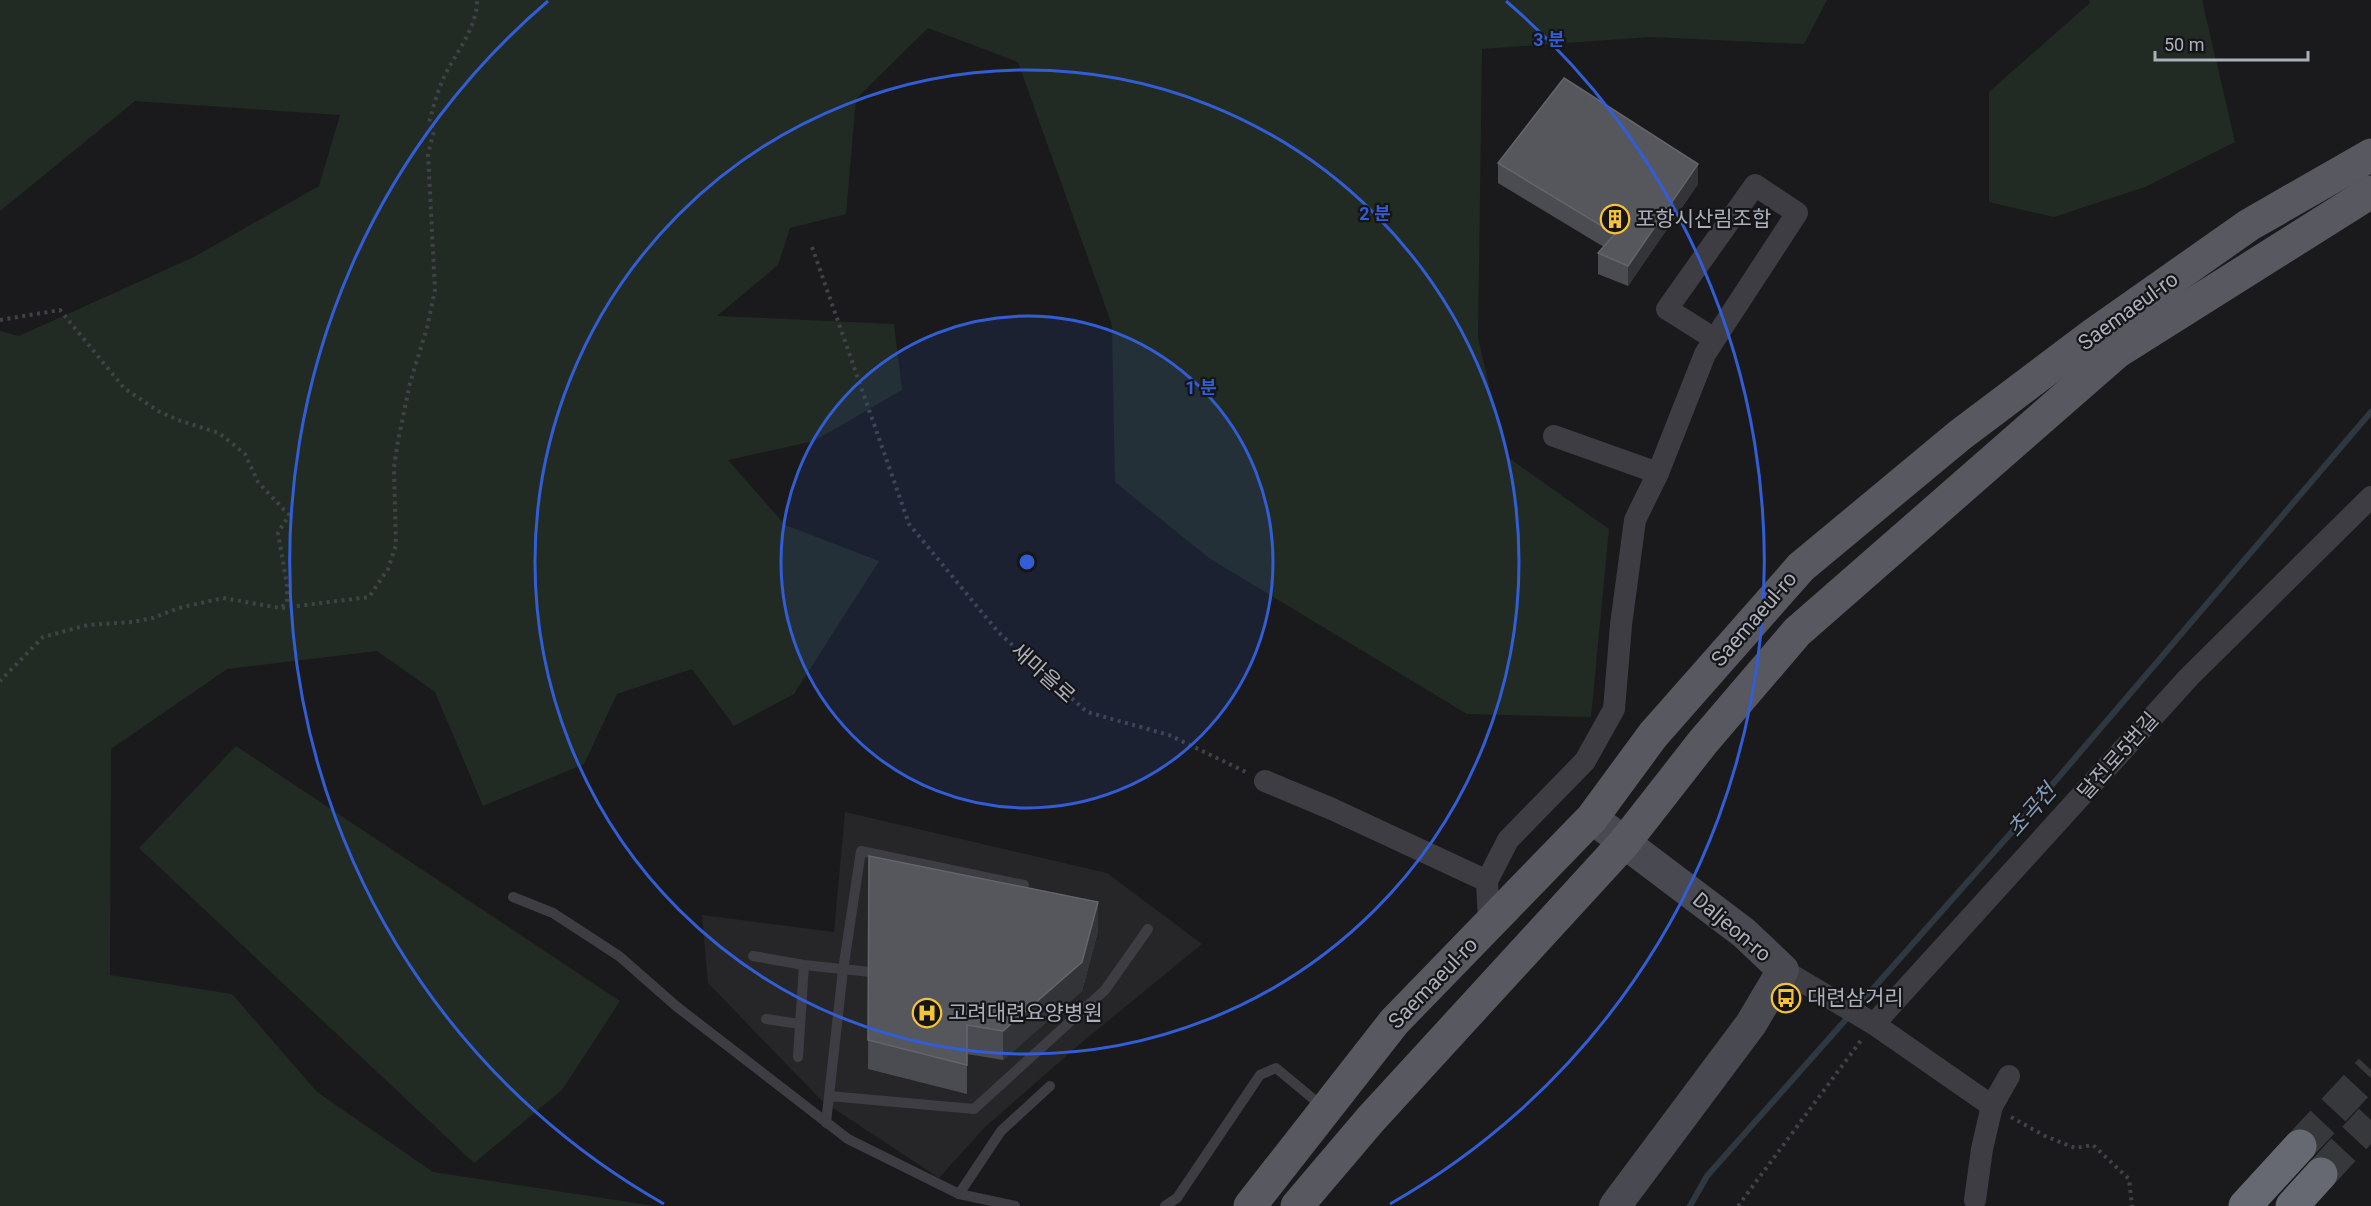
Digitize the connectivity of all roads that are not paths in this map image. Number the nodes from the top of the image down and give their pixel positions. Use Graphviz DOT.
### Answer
graph roads {
  1 [pos="2371,155"];
  2 [pos="2371,192"];
  3 [pos="1713,338"];
  4 [pos="1554,436"];
  5 [pos="1658,473"];
  6 [pos="2371,497"];
  7 [pos="1265,781"];
  8 [pos="1592,818"];
  9 [pos="1624,843"];
  10 [pos="1487,881"];
  11 [pos="1024,885"];
  12 [pos="513,897"];
  13 [pos="1490,923"];
  14 [pos="1148,929"];
  15 [pos="753,956"];
  16 [pos="804,965"];
  17 [pos="843,970"];
  18 [pos="1783,970"];
  19 [pos="893,974"];
  20 [pos="766,1019"];
  21 [pos="1869,1021"];
  22 [pos="800,1024"];
  23 [pos="798,1057"];
  24 [pos="2008,1076"];
  25 [pos="1050,1086"];
  26 [pos="829,1096"];
  27 [pos="1992,1106"];
  28 [pos="1325,1110"];
  29 [pos="826,1123"];
  30 [pos="2300,1146"];
  31 [pos="2321,1174"];
  32 [pos="959,1194"];
  33 [pos="1975,1200"];
  34 [pos="1627,1203"];
  35 [pos="1015,1206"];
  36 [pos="1165,1206"];
  37 [pos="1250,1206"];
  38 [pos="1297,1206"];
  39 [pos="2245,1206"];
  40 [pos="2292,1206"];
  1 -- 8 [label="main road, Saemaeul-ro"];
  2 -- 9 [label="main road, Saemaeul-ro"];
  3 -- 3 [label="street"];
  3 -- 5 [label="street"];
  4 -- 5 [label="street"];
  5 -- 10 [label="street"];
  6 -- 21 [label="street, 달전로5번길"];
  7 -- 10 [label="street"];
  8 -- 9 [label="street, Daljeon-ro"];
  8 -- 13 [label="main road, Saemaeul-ro"];
  9 -- 18 [label="street, Daljeon-ro"];
  9 -- 38 [label="main road, Saemaeul-ro"];
  10 -- 13 [label="street"];
  11 -- 17 [label="lane"];
  12 -- 29 [label="lane"];
  13 -- 28 [label="main road, Saemaeul-ro"];
  14 -- 26 [label="lane"];
  15 -- 16 [label="lane"];
  16 -- 17 [label="lane"];
  16 -- 22 [label="lane"];
  17 -- 19 [label="lane"];
  17 -- 26 [label="lane"];
  18 -- 21 [label="street"];
  18 -- 34 [label="street, Daljeon-ro"];
  20 -- 22 [label="lane"];
  21 -- 27 [label="street"];
  22 -- 23 [label="lane"];
  24 -- 27 [label="street"];
  25 -- 32 [label="lane"];
  26 -- 29 [label="lane"];
  27 -- 33 [label="street"];
  28 -- 36 [label="lane"];
  28 -- 37 [label="main road, Saemaeul-ro"];
  29 -- 32 [label="lane"];
  30 -- 39 [label="highway"];
  31 -- 40 [label="highway"];
  32 -- 35 [label="lane"];
}
